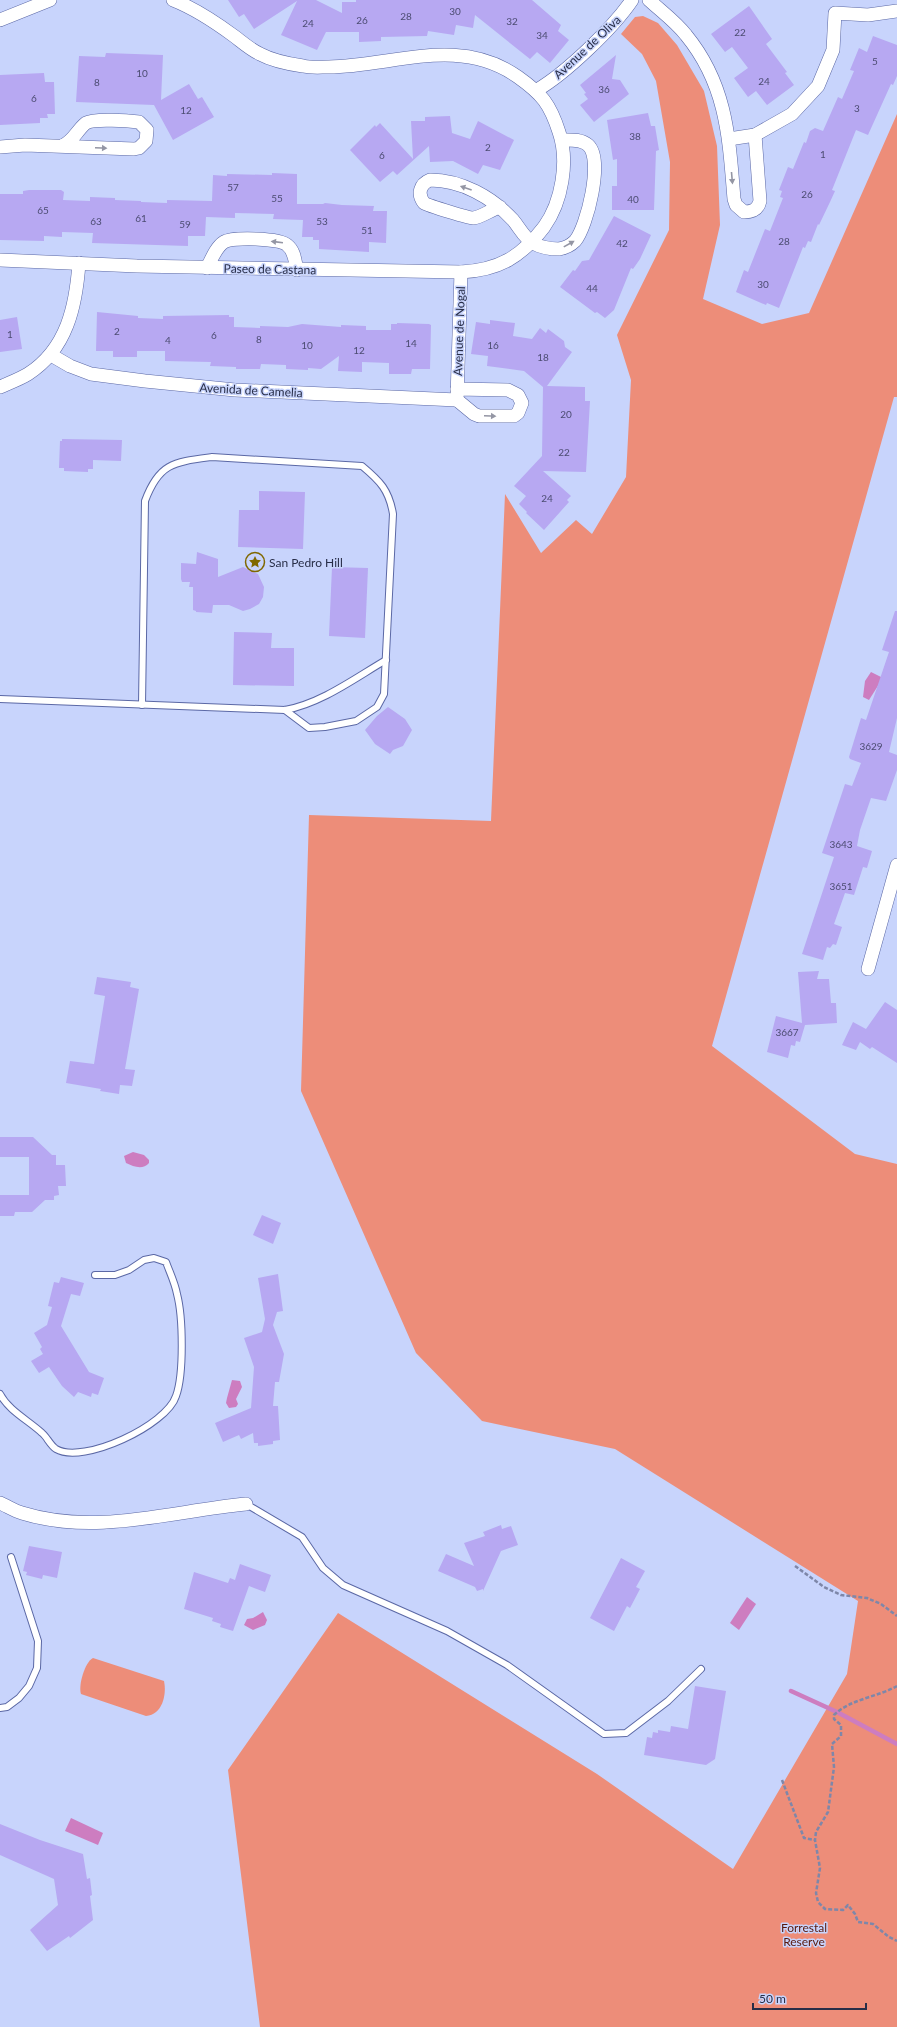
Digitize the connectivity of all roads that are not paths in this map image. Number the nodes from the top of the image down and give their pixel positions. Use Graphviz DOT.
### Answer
graph roads {
  1 [pos="50,0"];
  2 [pos="173,0"];
  3 [pos="632,0"];
  4 [pos="648,0"];
  5 [pos="897,12"];
  6 [pos="0,20"];
  7 [pos="537,90"];
  8 [pos="755,134"];
  9 [pos="729,139"];
  10 [pos="562,140"];
  11 [pos="62,146"];
  12 [pos="0,147"];
  13 [pos="500,207"];
  14 [pos="532,243"];
  15 [pos="0,260"];
  16 [pos="79,263"];
  17 [pos="207,268"];
  18 [pos="296,270"];
  19 [pos="461,272"];
  20 [pos="51,355"];
  21 [pos="0,387"];
  22 [pos="457,394"];
  23 [pos="386,660"];
  24 [pos="0,699"];
  25 [pos="142,704"];
  26 [pos="286,710"];
  27 [pos="897,865"];
  28 [pos="894,881"];
  29 [pos="868,969"];
  30 [pos="94,1274"];
  31 [pos="0,1394"];
  32 [pos="0,1503"];
  33 [pos="246,1504"];
  34 [pos="11,1557"];
  35 [pos="701,1669"];
  36 [pos="0,1708"];
  1 -- 6 [label="street"];
  2 -- 7 [label="street, Paseo de Castana"];
  3 -- 7 [label="street, Avenue de Oliva"];
  4 -- 9 [label="street"];
  5 -- 8 [label="street"];
  7 -- 10 [label="street, Paseo de Castana"];
  8 -- 9 [label="street"];
  9 -- 8 [label="street, one-way"];
  10 -- 14 [label="street, Paseo de Castana"];
  14 -- 10 [label="street, one-way"];
  11 -- 11 [label="street, one-way"];
  11 -- 12 [label="street"];
  13 -- 13 [label="street, one-way"];
  13 -- 14 [label="street"];
  14 -- 19 [label="street, Paseo de Castana"];
  15 -- 16 [label="street, Paseo de Castana"];
  16 -- 17 [label="street, Paseo de Castana"];
  16 -- 20 [label="street"];
  17 -- 18 [label="street, Paseo de Castana"];
  18 -- 17 [label="street, one-way"];
  18 -- 19 [label="street, Paseo de Castana"];
  19 -- 22 [label="street, Avenue de Nogal"];
  20 -- 21 [label="street"];
  20 -- 22 [label="street, Avenida de Camelia"];
  23 -- 25 [label="lane"];
  23 -- 26 [label="lane"];
  23 -- 26 [label="lane"];
  24 -- 25 [label="lane"];
  25 -- 26 [label="lane"];
  27 -- 28 [label="street"];
  28 -- 29 [label="street"];
  30 -- 31 [label="lane"];
  32 -- 33 [label="street"];
  33 -- 35 [label="lane"];
  34 -- 36 [label="lane"];
}
